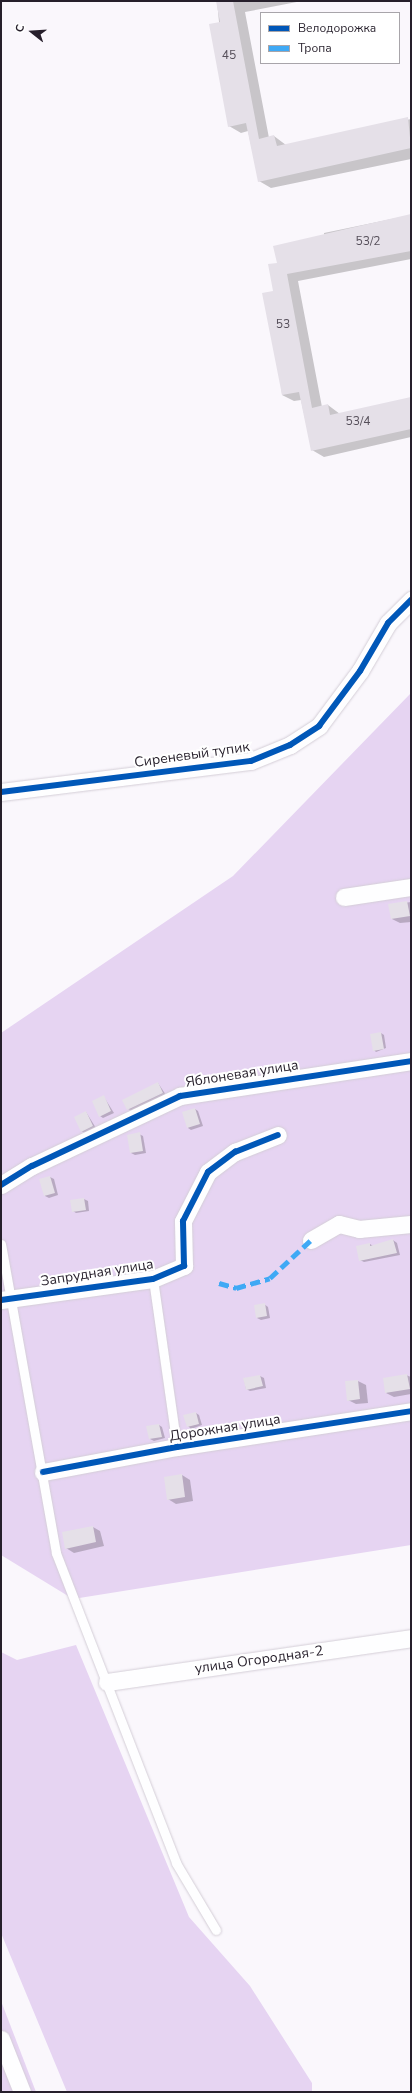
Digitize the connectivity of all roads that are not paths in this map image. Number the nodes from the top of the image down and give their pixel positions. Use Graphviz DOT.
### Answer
graph roads {
  1 [pos="411,600"];
  2 [pos="1,792"];
  3 [pos="411,887"];
  4 [pos="344,897"];
  5 [pos="411,1062"];
  6 [pos="278,1135"];
  7 [pos="1,1185"];
  8 [pos="411,1224"];
  9 [pos="311,1240"];
  10 [pos="1,1244"];
  11 [pos="153,1279"];
  12 [pos="6,1299"];
  13 [pos="411,1411"];
  14 [pos="177,1447"];
  15 [pos="43,1472"];
  16 [pos="411,1638"];
  17 [pos="107,1682"];
  18 [pos="216,1930"];
  19 [pos="1,2039"];
  20 [pos="22,2092"];
  1 -- 2 [label="street, Сиреневый тупик"];
  3 -- 4 [label="street"];
  5 -- 7 [label="street, Яблоневая улица"];
  6 -- 11 [label="street, Запрудная улица"];
  8 -- 9 [label="street"];
  10 -- 12 [label="lane"];
  11 -- 12 [label="street, Запрудная улица"];
  11 -- 14 [label="lane"];
  12 -- 15 [label="lane"];
  13 -- 14 [label="street, Дорожная улица"];
  14 -- 15 [label="street, Дорожная улица"];
  15 -- 17 [label="lane"];
  16 -- 17 [label="street, улица Огородная-2"];
  17 -- 18 [label="lane"];
  19 -- 20 [label="street"];
}
